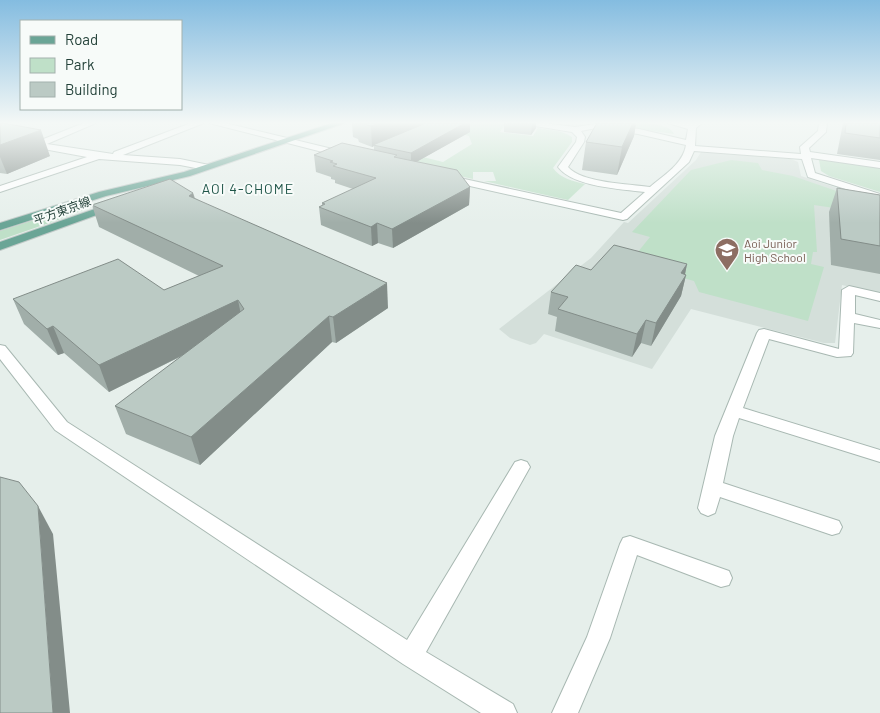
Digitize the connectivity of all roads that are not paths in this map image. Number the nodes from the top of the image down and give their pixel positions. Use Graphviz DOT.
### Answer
graph roads {
  1 [pos="98,156"];
  2 [pos="117,156"];
  3 [pos="242,156"];
  4 [pos="350,156"];
  5 [pos="570,156"];
  6 [pos="687,156"];
  7 [pos="806,156"];
  8 [pos="808,156"];
  9 [pos="358,158"];
  10 [pos="880,165"];
  11 [pos="206,168"];
  12 [pos="187,174"];
  13 [pos="433,175"];
  14 [pos="0,189"];
  15 [pos="652,190"];
  16 [pos="880,197"];
  17 [pos="0,226"];
  18 [pos="0,246"];
  19 [pos="880,297"];
  20 [pos="848,317"];
  21 [pos="880,324"];
  22 [pos="0,349"];
  23 [pos="735,411"];
  24 [pos="880,456"];
  25 [pos="521,467"];
  26 [pos="712,487"];
  27 [pos="708,508"];
  28 [pos="832,527"];
  29 [pos="721,578"];
  30 [pos="411,656"];
  31 [pos="504,713"];
  32 [pos="565,713"];
  1 -- 14 [label="street"];
  2 -- 11 [label="street"];
  3 -- 11 [label="main road, 平方東京線"];
  4 -- 9 [label="street"];
  5 -- 15 [label="street"];
  6 -- 15 [label="street"];
  7 -- 16 [label="street"];
  8 -- 10 [label="street"];
  11 -- 12 [label="main road, 平方東京線"];
  12 -- 17 [label="main road, 平方東京線"];
  12 -- 18 [label="main road, 平方東京線"];
  13 -- 15 [label="street"];
  19 -- 20 [label="street"];
  20 -- 21 [label="street"];
  20 -- 23 [label="street"];
  22 -- 30 [label="street"];
  23 -- 24 [label="street"];
  23 -- 26 [label="street"];
  25 -- 30 [label="street"];
  26 -- 27 [label="street"];
  26 -- 28 [label="street"];
  29 -- 32 [label="street"];
  30 -- 31 [label="street"];
}
